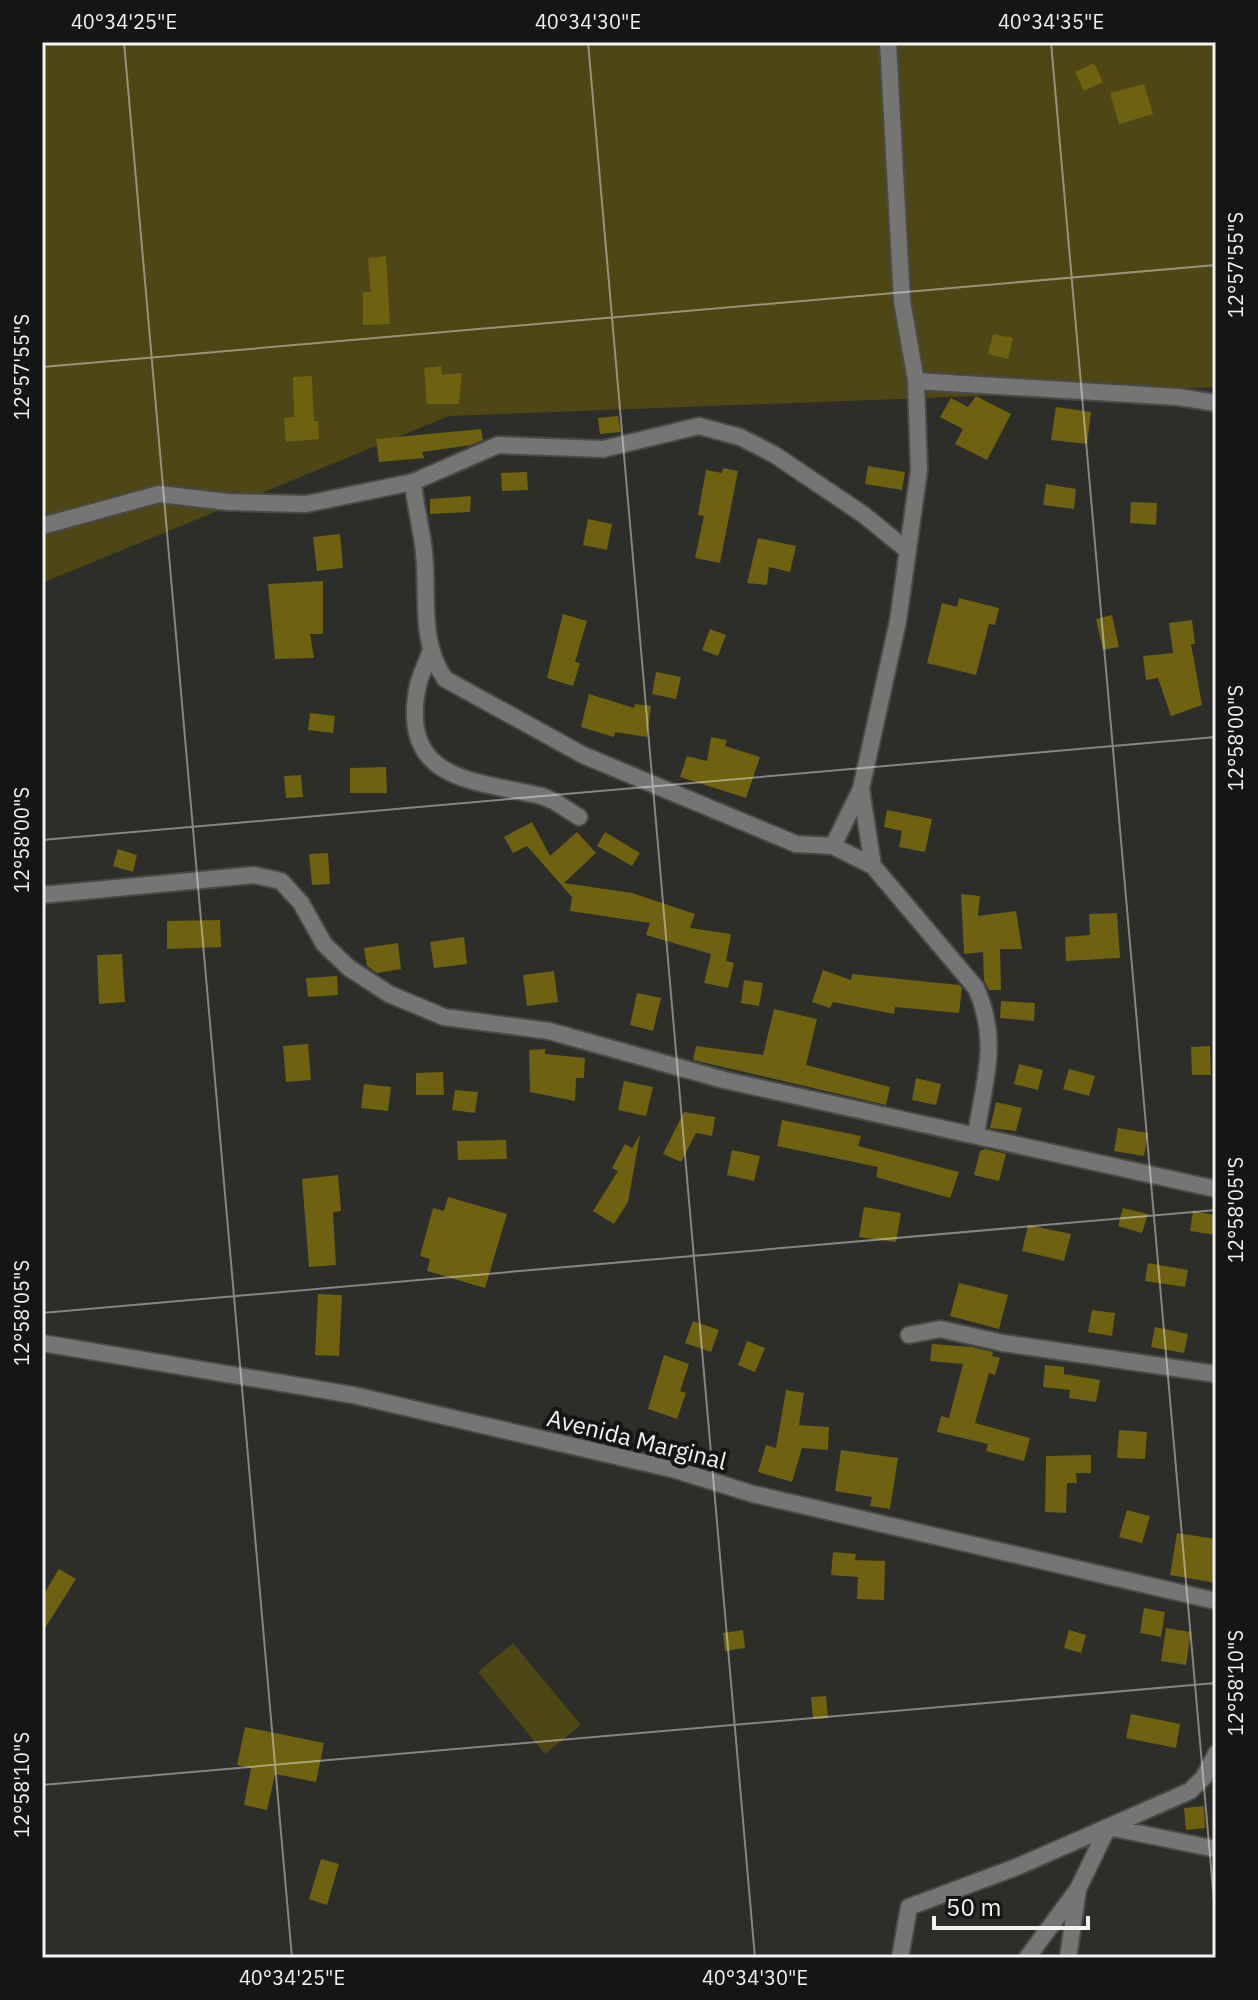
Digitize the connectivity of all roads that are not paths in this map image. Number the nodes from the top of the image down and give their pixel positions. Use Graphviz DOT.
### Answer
graph roads {
  1 [pos="888,42"];
  2 [pos="916,381"];
  3 [pos="1216,403"];
  4 [pos="413,482"];
  5 [pos="42,526"];
  6 [pos="908,551"];
  7 [pos="431,649"];
  8 [pos="861,789"];
  9 [pos="579,817"];
  10 [pos="833,846"];
  11 [pos="873,866"];
  12 [pos="42,895"];
  13 [pos="976,1135"];
  14 [pos="1216,1189"];
  15 [pos="909,1335"];
  16 [pos="42,1339"];
  17 [pos="1216,1374"];
  18 [pos="1216,1601"];
  19 [pos="1216,1754"];
  20 [pos="1108,1827"];
  21 [pos="1216,1849"];
  22 [pos="1078,1889"];
  23 [pos="900,1958"];
  24 [pos="1027,1958"];
  25 [pos="1068,1958"];
  1 -- 2 [label="street"];
  2 -- 3 [label="street"];
  2 -- 6 [label="street"];
  4 -- 5 [label="street"];
  4 -- 6 [label="street"];
  4 -- 7 [label="street"];
  6 -- 8 [label="street"];
  7 -- 9 [label="street"];
  7 -- 10 [label="street"];
  8 -- 10 [label="street"];
  8 -- 11 [label="street"];
  10 -- 11 [label="street"];
  11 -- 13 [label="street"];
  12 -- 13 [label="street"];
  13 -- 14 [label="street"];
  15 -- 17 [label="street"];
  16 -- 18 [label="street, Avenida Marginal"];
  19 -- 20 [label="street"];
  20 -- 21 [label="street"];
  20 -- 22 [label="street"];
  20 -- 23 [label="street"];
  22 -- 24 [label="street"];
  22 -- 25 [label="street"];
}
